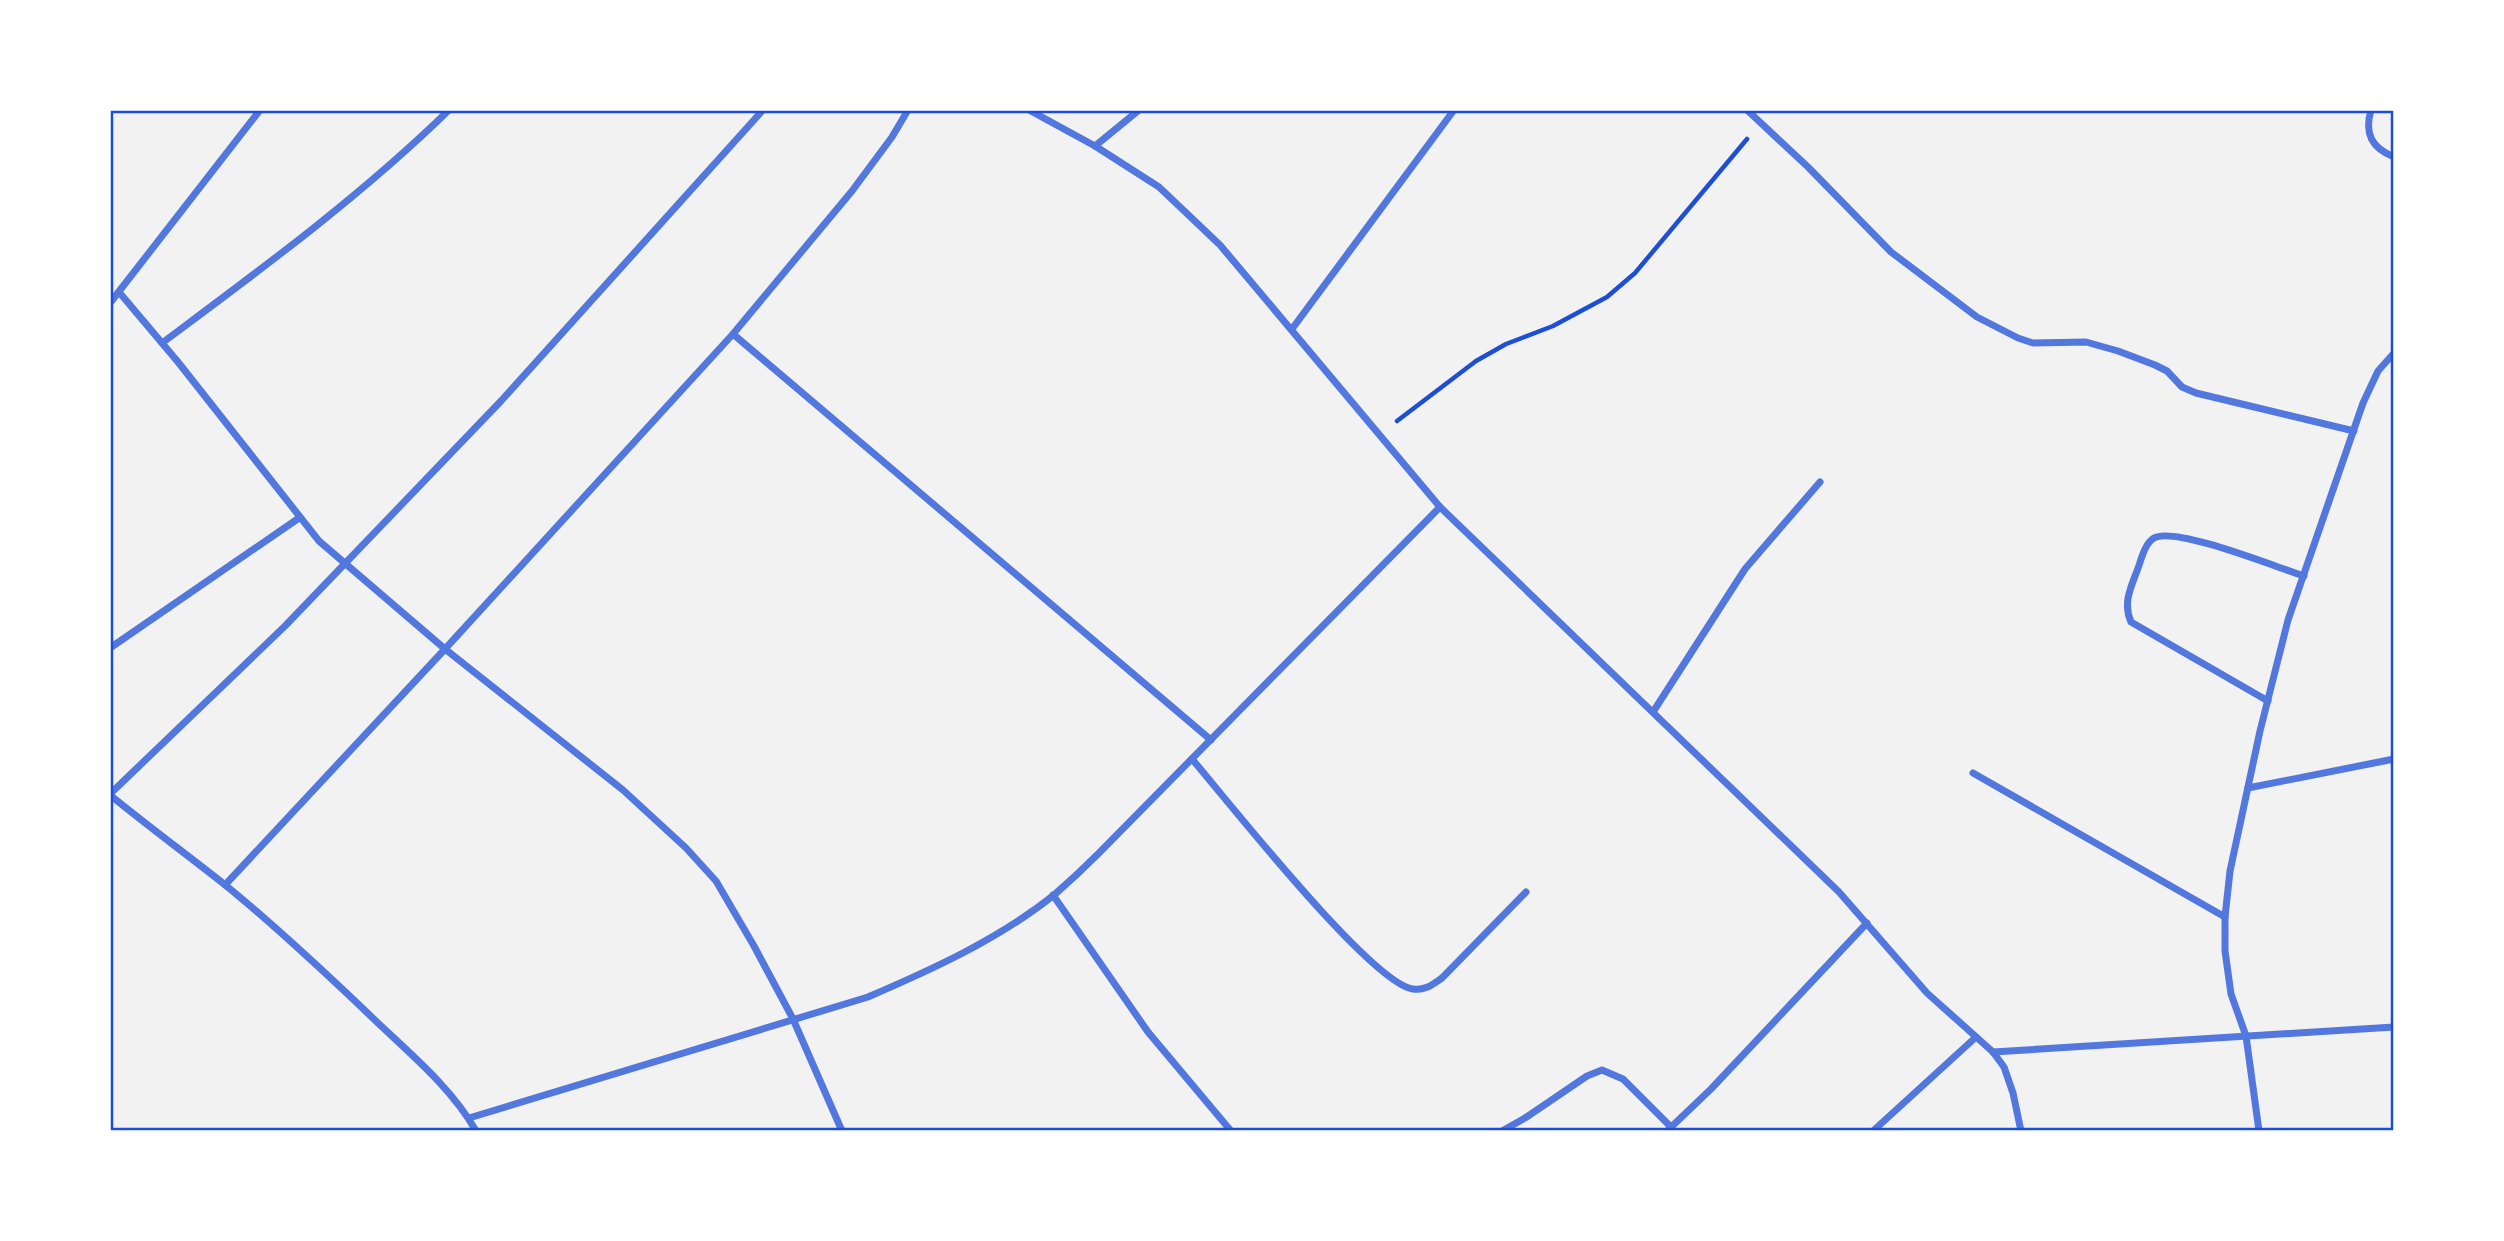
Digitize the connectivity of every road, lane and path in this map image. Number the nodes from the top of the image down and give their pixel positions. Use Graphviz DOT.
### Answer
graph roads {
  1 [pos="260,110"];
  2 [pos="449,110"];
  3 [pos="763,110"];
  4 [pos="908,110"];
  5 [pos="1029,110"];
  6 [pos="1139,110"];
  7 [pos="1454,110"];
  8 [pos="1747,110"];
  9 [pos="2371,110"];
  10 [pos="1760,122"];
  11 [pos="1095,146"];
  12 [pos="2394,157"];
  13 [pos="119,292"];
  14 [pos="110,303"];
  15 [pos="1292,329"];
  16 [pos="733,334"];
  17 [pos="162,343"];
  18 [pos="2394,353"];
  19 [pos="2354,431"];
  20 [pos="1380,434"];
  21 [pos="1819,482"];
  22 [pos="1440,507"];
  23 [pos="299,518"];
  24 [pos="343,564"];
  25 [pos="2304,576"];
  26 [pos="110,648"];
  27 [pos="446,649"];
  28 [pos="2268,701"];
  29 [pos="1653,712"];
  30 [pos="1211,740"];
  31 [pos="1192,759"];
  32 [pos="2394,760"];
  33 [pos="1973,773"];
  34 [pos="2248,788"];
  35 [pos="110,795"];
  36 [pos="225,885"];
  37 [pos="1526,892"];
  38 [pos="1053,895"];
  39 [pos="2225,917"];
  40 [pos="1867,923"];
  41 [pos="793,1018"];
  42 [pos="2394,1027"];
  43 [pos="2246,1036"];
  44 [pos="1976,1037"];
  45 [pos="1993,1052"];
  46 [pos="468,1118"];
  47 [pos="1669,1129"];
  48 [pos="476,1131"];
  49 [pos="842,1131"];
  50 [pos="1231,1131"];
  51 [pos="1502,1131"];
  52 [pos="1873,1131"];
  53 [pos="2021,1131"];
  54 [pos="2259,1131"];
  1 -- 13 [label="street"];
  2 -- 17 [label="street"];
  3 -- 24 [label="street"];
  4 -- 16 [label="street"];
  5 -- 11 [label="street"];
  6 -- 11 [label="street"];
  7 -- 15 [label="street"];
  8 -- 10 [label="street"];
  9 -- 12 [label="street"];
  10 -- 19 [label="street"];
  10 -- 20 [label="path"];
  11 -- 15 [label="street"];
  13 -- 14 [label="street"];
  13 -- 17 [label="street"];
  15 -- 20 [label="street"];
  16 -- 27 [label="street"];
  16 -- 30 [label="street"];
  17 -- 23 [label="street"];
  18 -- 19 [label="street"];
  19 -- 25 [label="street"];
  20 -- 22 [label="street"];
  21 -- 29 [label="street"];
  22 -- 29 [label="street"];
  22 -- 30 [label="street"];
  23 -- 24 [label="street"];
  23 -- 26 [label="street"];
  24 -- 27 [label="street"];
  24 -- 35 [label="street"];
  25 -- 28 [label="street"];
  25 -- 28 [label="street"];
  27 -- 36 [label="street"];
  27 -- 41 [label="street"];
  28 -- 34 [label="street"];
  29 -- 40 [label="street"];
  30 -- 31 [label="street"];
  31 -- 37 [label="street"];
  31 -- 38 [label="street"];
  32 -- 34 [label="street"];
  33 -- 39 [label="street"];
  34 -- 39 [label="street"];
  35 -- 36 [label="street"];
  36 -- 46 [label="street"];
  38 -- 41 [label="street"];
  38 -- 50 [label="street"];
  39 -- 43 [label="street"];
  40 -- 44 [label="street"];
  40 -- 47 [label="street"];
  41 -- 46 [label="street"];
  41 -- 49 [label="street"];
  42 -- 43 [label="street"];
  43 -- 45 [label="street"];
  43 -- 54 [label="street"];
  44 -- 45 [label="street"];
  44 -- 52 [label="street"];
  45 -- 53 [label="street"];
  46 -- 48 [label="street"];
  47 -- 51 [label="street"];
}
